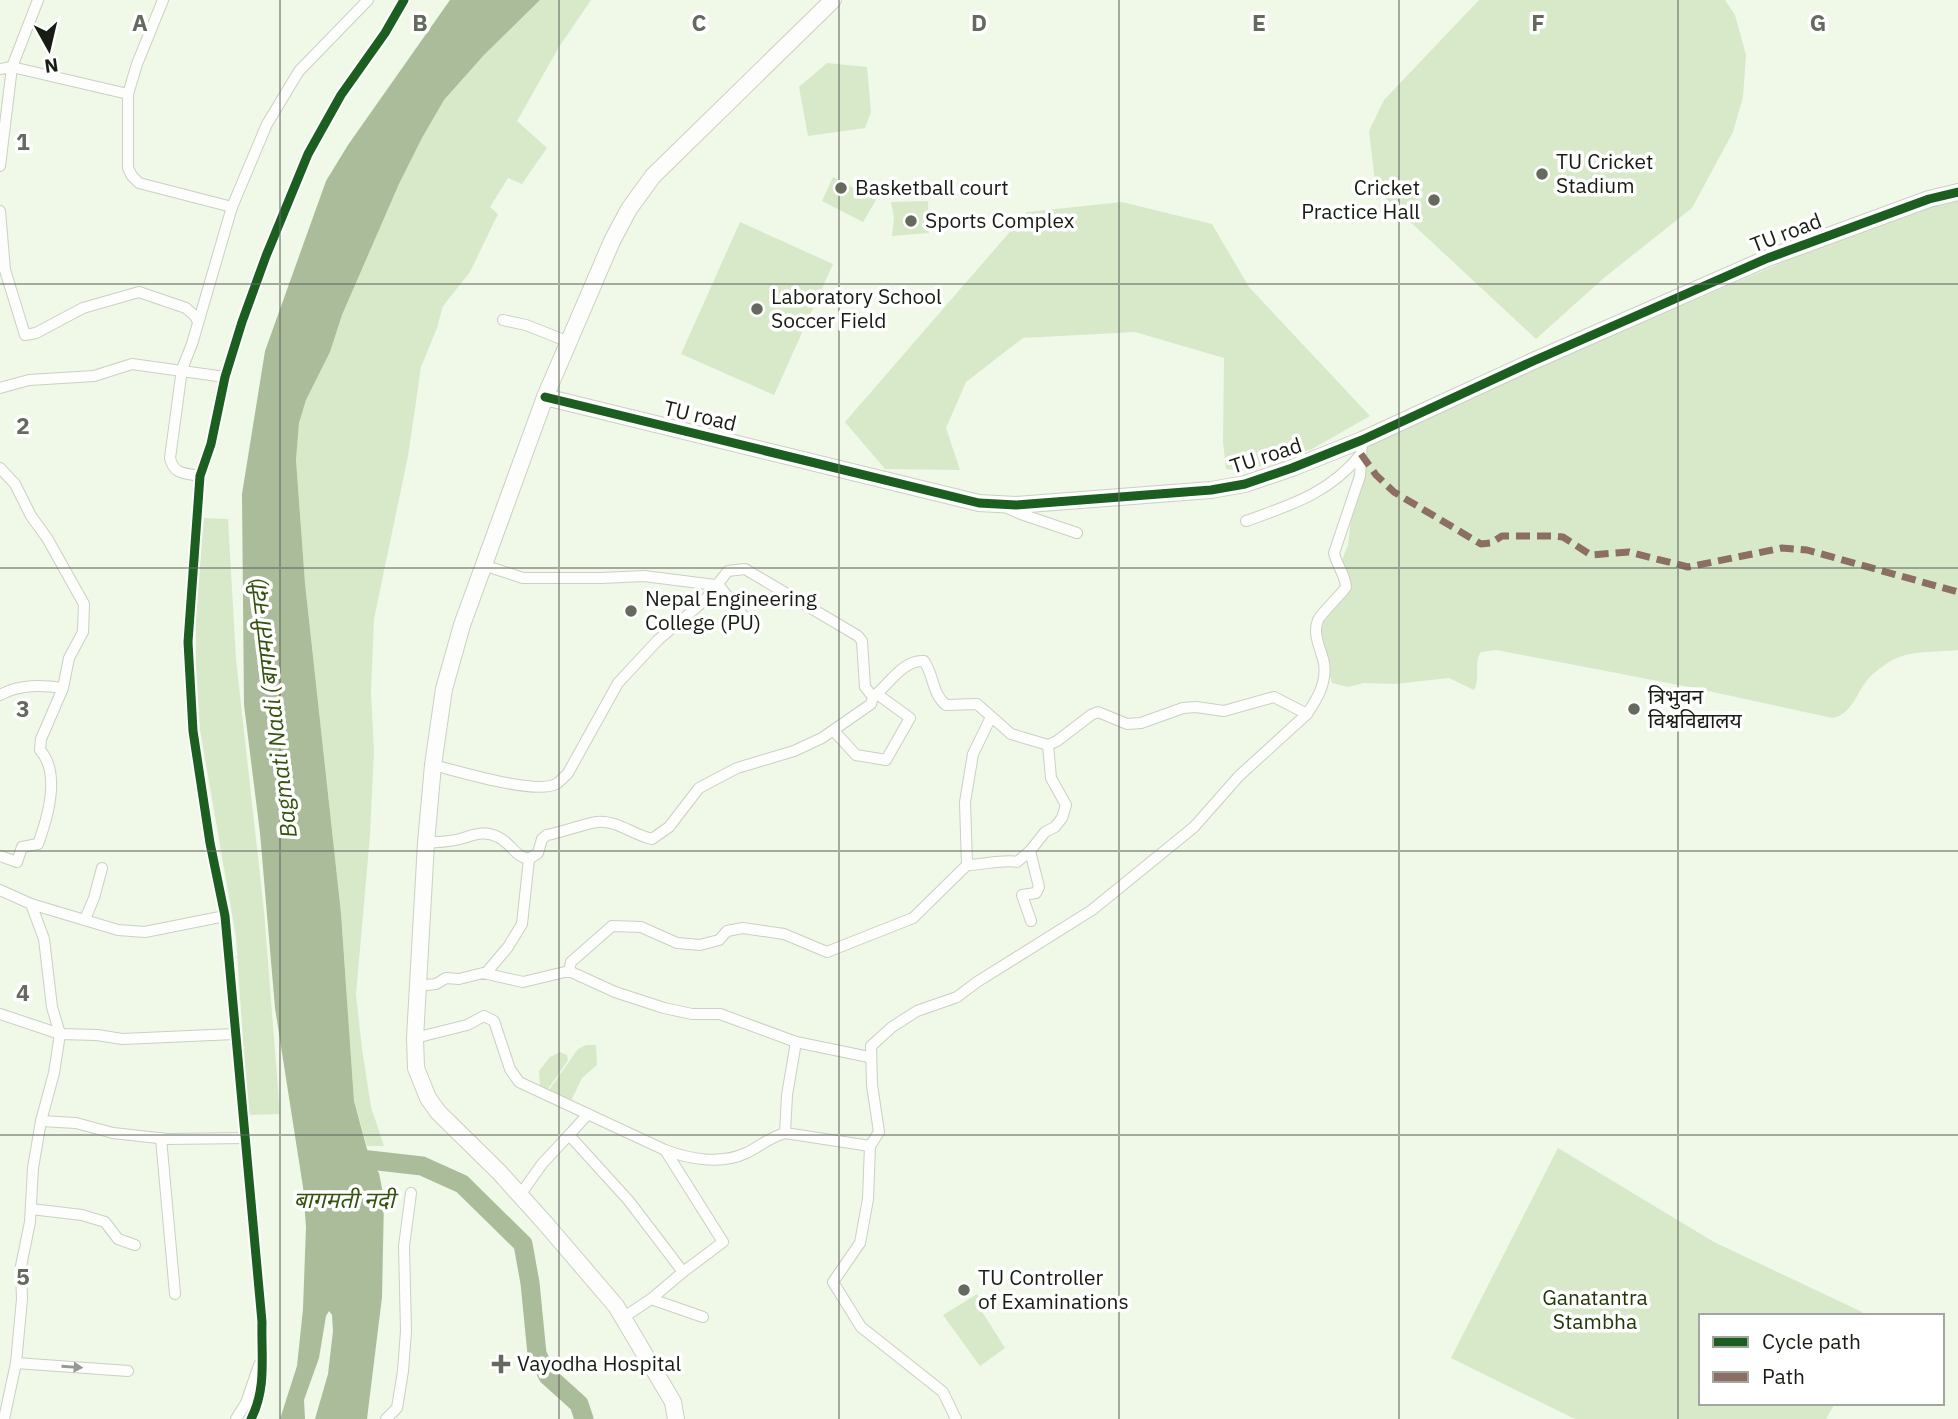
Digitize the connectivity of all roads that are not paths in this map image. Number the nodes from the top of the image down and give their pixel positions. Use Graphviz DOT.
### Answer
graph roads {
  1 [pos="38,0"];
  2 [pos="163,0"];
  3 [pos="368,0"];
  4 [pos="404,0"];
  5 [pos="833,0"];
  6 [pos="6,68"];
  7 [pos="128,94"];
  8 [pos="0,166"];
  9 [pos="1958,192"];
  10 [pos="232,207"];
  11 [pos="0,211"];
  12 [pos="503,320"];
  13 [pos="198,322"];
  14 [pos="569,342"];
  15 [pos="182,369"];
  16 [pos="225,377"];
  17 [pos="0,388"];
  18 [pos="545,397"];
  19 [pos="1362,447"];
  20 [pos="0,468"];
  21 [pos="200,476"];
  22 [pos="1000,504"];
  23 [pos="1246,521"];
  24 [pos="1077,533"];
  25 [pos="482,565"];
  26 [pos="715,585"];
  27 [pos="753,628"];
  28 [pos="63,688"];
  29 [pos="0,695"];
  30 [pos="875,696"];
  31 [pos="1307,714"];
  32 [pos="991,717"];
  33 [pos="834,730"];
  34 [pos="1048,745"];
  35 [pos="433,765"];
  36 [pos="426,843"];
  37 [pos="1031,851"];
  38 [pos="0,856"];
  39 [pos="530,859"];
  40 [pos="967,865"];
  41 [pos="102,869"];
  42 [pos="0,890"];
  43 [pos="31,904"];
  44 [pos="225,916"];
  45 [pos="85,919"];
  46 [pos="1031,921"];
  47 [pos="569,971"];
  48 [pos="486,973"];
  49 [pos="417,986"];
  50 [pos="0,1014"];
  51 [pos="60,1034"];
  52 [pos="236,1034"];
  53 [pos="415,1038"];
  54 [pos="796,1042"];
  55 [pos="869,1057"];
  56 [pos="587,1114"];
  57 [pos="41,1121"];
  58 [pos="785,1133"];
  59 [pos="569,1135"];
  60 [pos="161,1138"];
  61 [pos="245,1138"];
  62 [pos="870,1146"];
  63 [pos="665,1150"];
  64 [pos="411,1193"];
  65 [pos="520,1195"];
  66 [pos="31,1209"];
  67 [pos="135,1245"];
  68 [pos="683,1272"];
  69 [pos="175,1294"];
  70 [pos="651,1299"];
  71 [pos="624,1317"];
  72 [pos="703,1317"];
  73 [pos="261,1359"];
  74 [pos="16,1363"];
  75 [pos="128,1371"];
  76 [pos="4,1419"];
  77 [pos="236,1419"];
  78 [pos="251,1419"];
  79 [pos="387,1419"];
  80 [pos="676,1419"];
  81 [pos="956,1419"];
  1 -- 6 [label="street"];
  2 -- 7 [label="street"];
  3 -- 10 [label="street"];
  4 -- 16 [label="street"];
  5 -- 14 [label="main road"];
  6 -- 7 [label="street"];
  6 -- 8 [label="street"];
  7 -- 10 [label="street"];
  9 -- 19 [label="main road, TU road"];
  10 -- 13 [label="street"];
  11 -- 13 [label="street"];
  12 -- 14 [label="street"];
  13 -- 15 [label="street"];
  14 -- 18 [label="main road"];
  15 -- 16 [label="street"];
  15 -- 17 [label="street"];
  15 -- 21 [label="street"];
  16 -- 21 [label="street"];
  18 -- 22 [label="main road, TU road"];
  18 -- 25 [label="main road"];
  19 -- 22 [label="main road, TU road"];
  19 -- 23 [label="street"];
  19 -- 31 [label="street"];
  20 -- 28 [label="street"];
  21 -- 44 [label="street"];
  22 -- 24 [label="street"];
  25 -- 26 [label="street"];
  25 -- 35 [label="main road"];
  26 -- 27 [label="street"];
  26 -- 30 [label="street"];
  26 -- 35 [label="street"];
  28 -- 29 [label="street"];
  28 -- 38 [label="street"];
  30 -- 32 [label="street"];
  30 -- 33 [label="street"];
  30 -- 33 [label="street"];
  31 -- 34 [label="street"];
  31 -- 55 [label="street"];
  32 -- 34 [label="street"];
  32 -- 40 [label="street"];
  33 -- 39 [label="street"];
  34 -- 37 [label="street"];
  35 -- 36 [label="main road"];
  36 -- 39 [label="street"];
  36 -- 49 [label="main road"];
  37 -- 40 [label="street"];
  37 -- 46 [label="street"];
  39 -- 48 [label="street"];
  40 -- 47 [label="street"];
  41 -- 45 [label="street"];
  42 -- 43 [label="street"];
  43 -- 45 [label="street"];
  43 -- 51 [label="street"];
  44 -- 45 [label="street"];
  44 -- 52 [label="street"];
  47 -- 48 [label="street"];
  47 -- 54 [label="street"];
  48 -- 49 [label="street"];
  49 -- 53 [label="main road"];
  50 -- 51 [label="street"];
  51 -- 52 [label="street"];
  51 -- 57 [label="street"];
  52 -- 61 [label="street"];
  53 -- 56 [label="street"];
  53 -- 65 [label="main road"];
  54 -- 55 [label="street"];
  54 -- 58 [label="street"];
  55 -- 62 [label="street"];
  56 -- 59 [label="street"];
  56 -- 63 [label="street"];
  57 -- 60 [label="street"];
  57 -- 66 [label="street"];
  58 -- 62 [label="street"];
  58 -- 63 [label="street"];
  59 -- 65 [label="street"];
  59 -- 68 [label="street"];
  60 -- 61 [label="street"];
  60 -- 69 [label="street"];
  61 -- 73 [label="street"];
  62 -- 81 [label="street"];
  63 -- 68 [label="street"];
  64 -- 79 [label="street"];
  65 -- 71 [label="main road"];
  66 -- 67 [label="street"];
  66 -- 74 [label="street"];
  68 -- 70 [label="street"];
  70 -- 71 [label="street"];
  70 -- 72 [label="street"];
  71 -- 80 [label="main road"];
  73 -- 77 [label="street"];
  73 -- 78 [label="street"];
  74 -- 75 [label="street, one-way"];
  74 -- 76 [label="street"];
}
